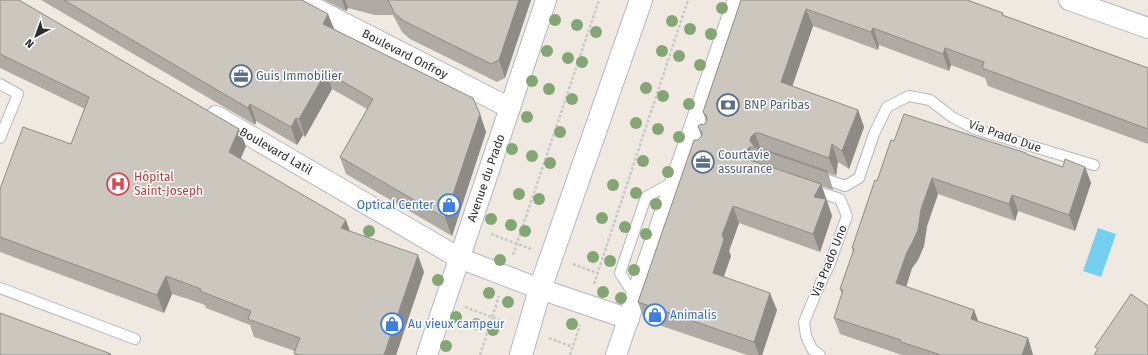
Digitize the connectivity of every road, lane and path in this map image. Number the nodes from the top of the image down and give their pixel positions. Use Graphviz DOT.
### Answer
graph roads {
  1 [pos="299,0"];
  2 [pos="546,0"];
  3 [pos="599,0"];
  4 [pos="641,0"];
  5 [pos="688,0"];
  6 [pos="738,0"];
  7 [pos="1069,0"];
  8 [pos="1148,28"];
  9 [pos="0,84"];
  10 [pos="197,105"];
  11 [pos="510,108"];
  12 [pos="0,138"];
  13 [pos="1094,165"];
  14 [pos="807,173"];
  15 [pos="802,186"];
  16 [pos="845,186"];
  17 [pos="840,200"];
  18 [pos="459,258"];
  19 [pos="505,276"];
  20 [pos="0,288"];
  21 [pos="540,290"];
  22 [pos="587,306"];
  23 [pos="629,319"];
  24 [pos="135,339"];
  25 [pos="427,355"];
  26 [pos="480,355"];
  27 [pos="521,355"];
  28 [pos="570,355"];
  29 [pos="616,355"];
  30 [pos="820,355"];
  1 -- 11 [label="street, Boulevard Onfroy"];
  2 -- 11 [label="street, Avenue du Prado"];
  3 -- 19 [label="path"];
  4 -- 21 [label="main road"];
  5 -- 22 [label="path"];
  6 -- 23 [label="street"];
  7 -- 8 [label="street"];
  9 -- 12 [label="lane"];
  10 -- 18 [label="street, Boulevard Latil"];
  11 -- 18 [label="street, Avenue du Prado"];
  13 -- 16 [label="lane, Via Prado Due"];
  14 -- 16 [label="lane"];
  15 -- 17 [label="lane"];
  16 -- 17 [label="lane"];
  17 -- 30 [label="lane, Via Prado Uno"];
  18 -- 19 [label="street, Boulevard Latil"];
  18 -- 25 [label="street, Avenue du Prado"];
  19 -- 21 [label="street, Boulevard Latil"];
  19 -- 26 [label="path"];
  20 -- 24 [label="lane"];
  21 -- 22 [label="street"];
  21 -- 27 [label="main road"];
  22 -- 23 [label="street"];
  22 -- 28 [label="path"];
  23 -- 29 [label="street"];
}
